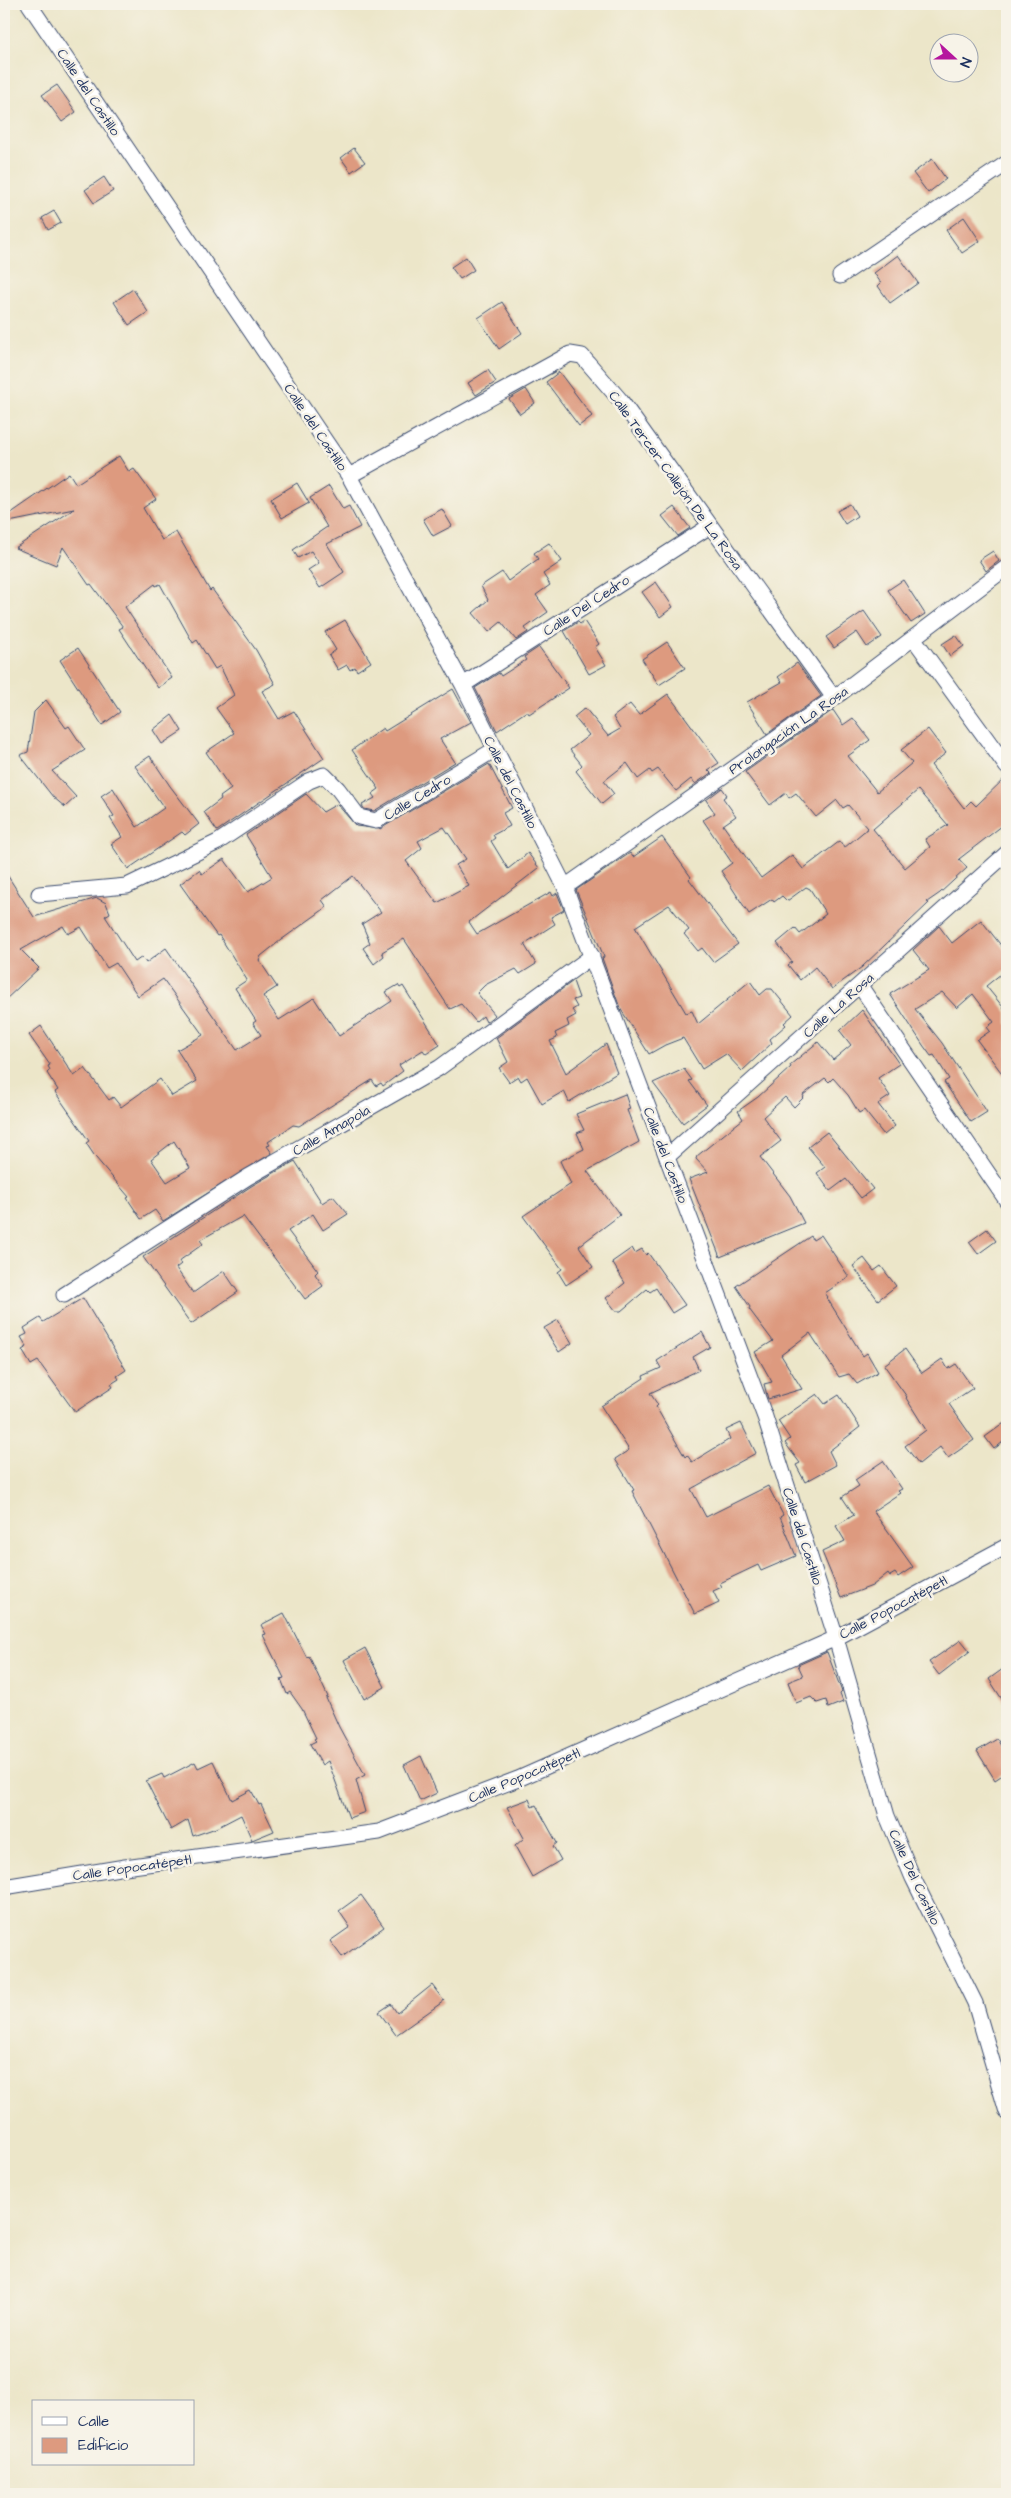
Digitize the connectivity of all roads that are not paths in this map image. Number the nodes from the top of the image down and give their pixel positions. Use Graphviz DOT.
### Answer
graph roads {
  1 [pos="29,4"];
  2 [pos="1007,163"];
  3 [pos="840,276"];
  4 [pos="350,476"];
  5 [pos="710,526"];
  6 [pos="1007,567"];
  7 [pos="914,639"];
  8 [pos="463,685"];
  9 [pos="834,698"];
  10 [pos="494,750"];
  11 [pos="1007,767"];
  12 [pos="1007,852"];
  13 [pos="565,887"];
  14 [pos="39,894"];
  15 [pos="592,956"];
  16 [pos="860,986"];
  17 [pos="667,1157"];
  18 [pos="1007,1201"];
  19 [pos="64,1295"];
  20 [pos="1007,1546"];
  21 [pos="836,1638"];
  22 [pos="4,1887"];
  23 [pos="1007,2112"];
  1 -- 4 [label="street, Calle del Castillo"];
  2 -- 3 [label="street"];
  4 -- 5 [label="street, Calle Tercer Callejón De La Rosa"];
  4 -- 8 [label="street, Calle del Castillo"];
  5 -- 8 [label="street, Calle Del Cedro"];
  5 -- 9 [label="street, Calle Tercer Callejón De La Rosa"];
  6 -- 7 [label="street, Prolongación La Rosa"];
  7 -- 9 [label="street, Prolongación La Rosa"];
  7 -- 11 [label="street"];
  8 -- 10 [label="street, Calle del Castillo"];
  9 -- 13 [label="street, Prolongación La Rosa"];
  10 -- 13 [label="street, Calle del Castillo"];
  10 -- 14 [label="street, Calle Cedro"];
  12 -- 16 [label="street, Calle La Rosa"];
  13 -- 15 [label="street, Calle del Castillo"];
  15 -- 17 [label="street, Calle del Castillo"];
  15 -- 19 [label="street, Calle Amapola"];
  16 -- 17 [label="street, Calle La Rosa"];
  16 -- 18 [label="street"];
  17 -- 21 [label="street, Calle del Castillo"];
  20 -- 21 [label="street, Calle Popocatépetl"];
  21 -- 22 [label="street, Calle Popocatépetl"];
  21 -- 23 [label="street, Calle Del Castillo"];
}
